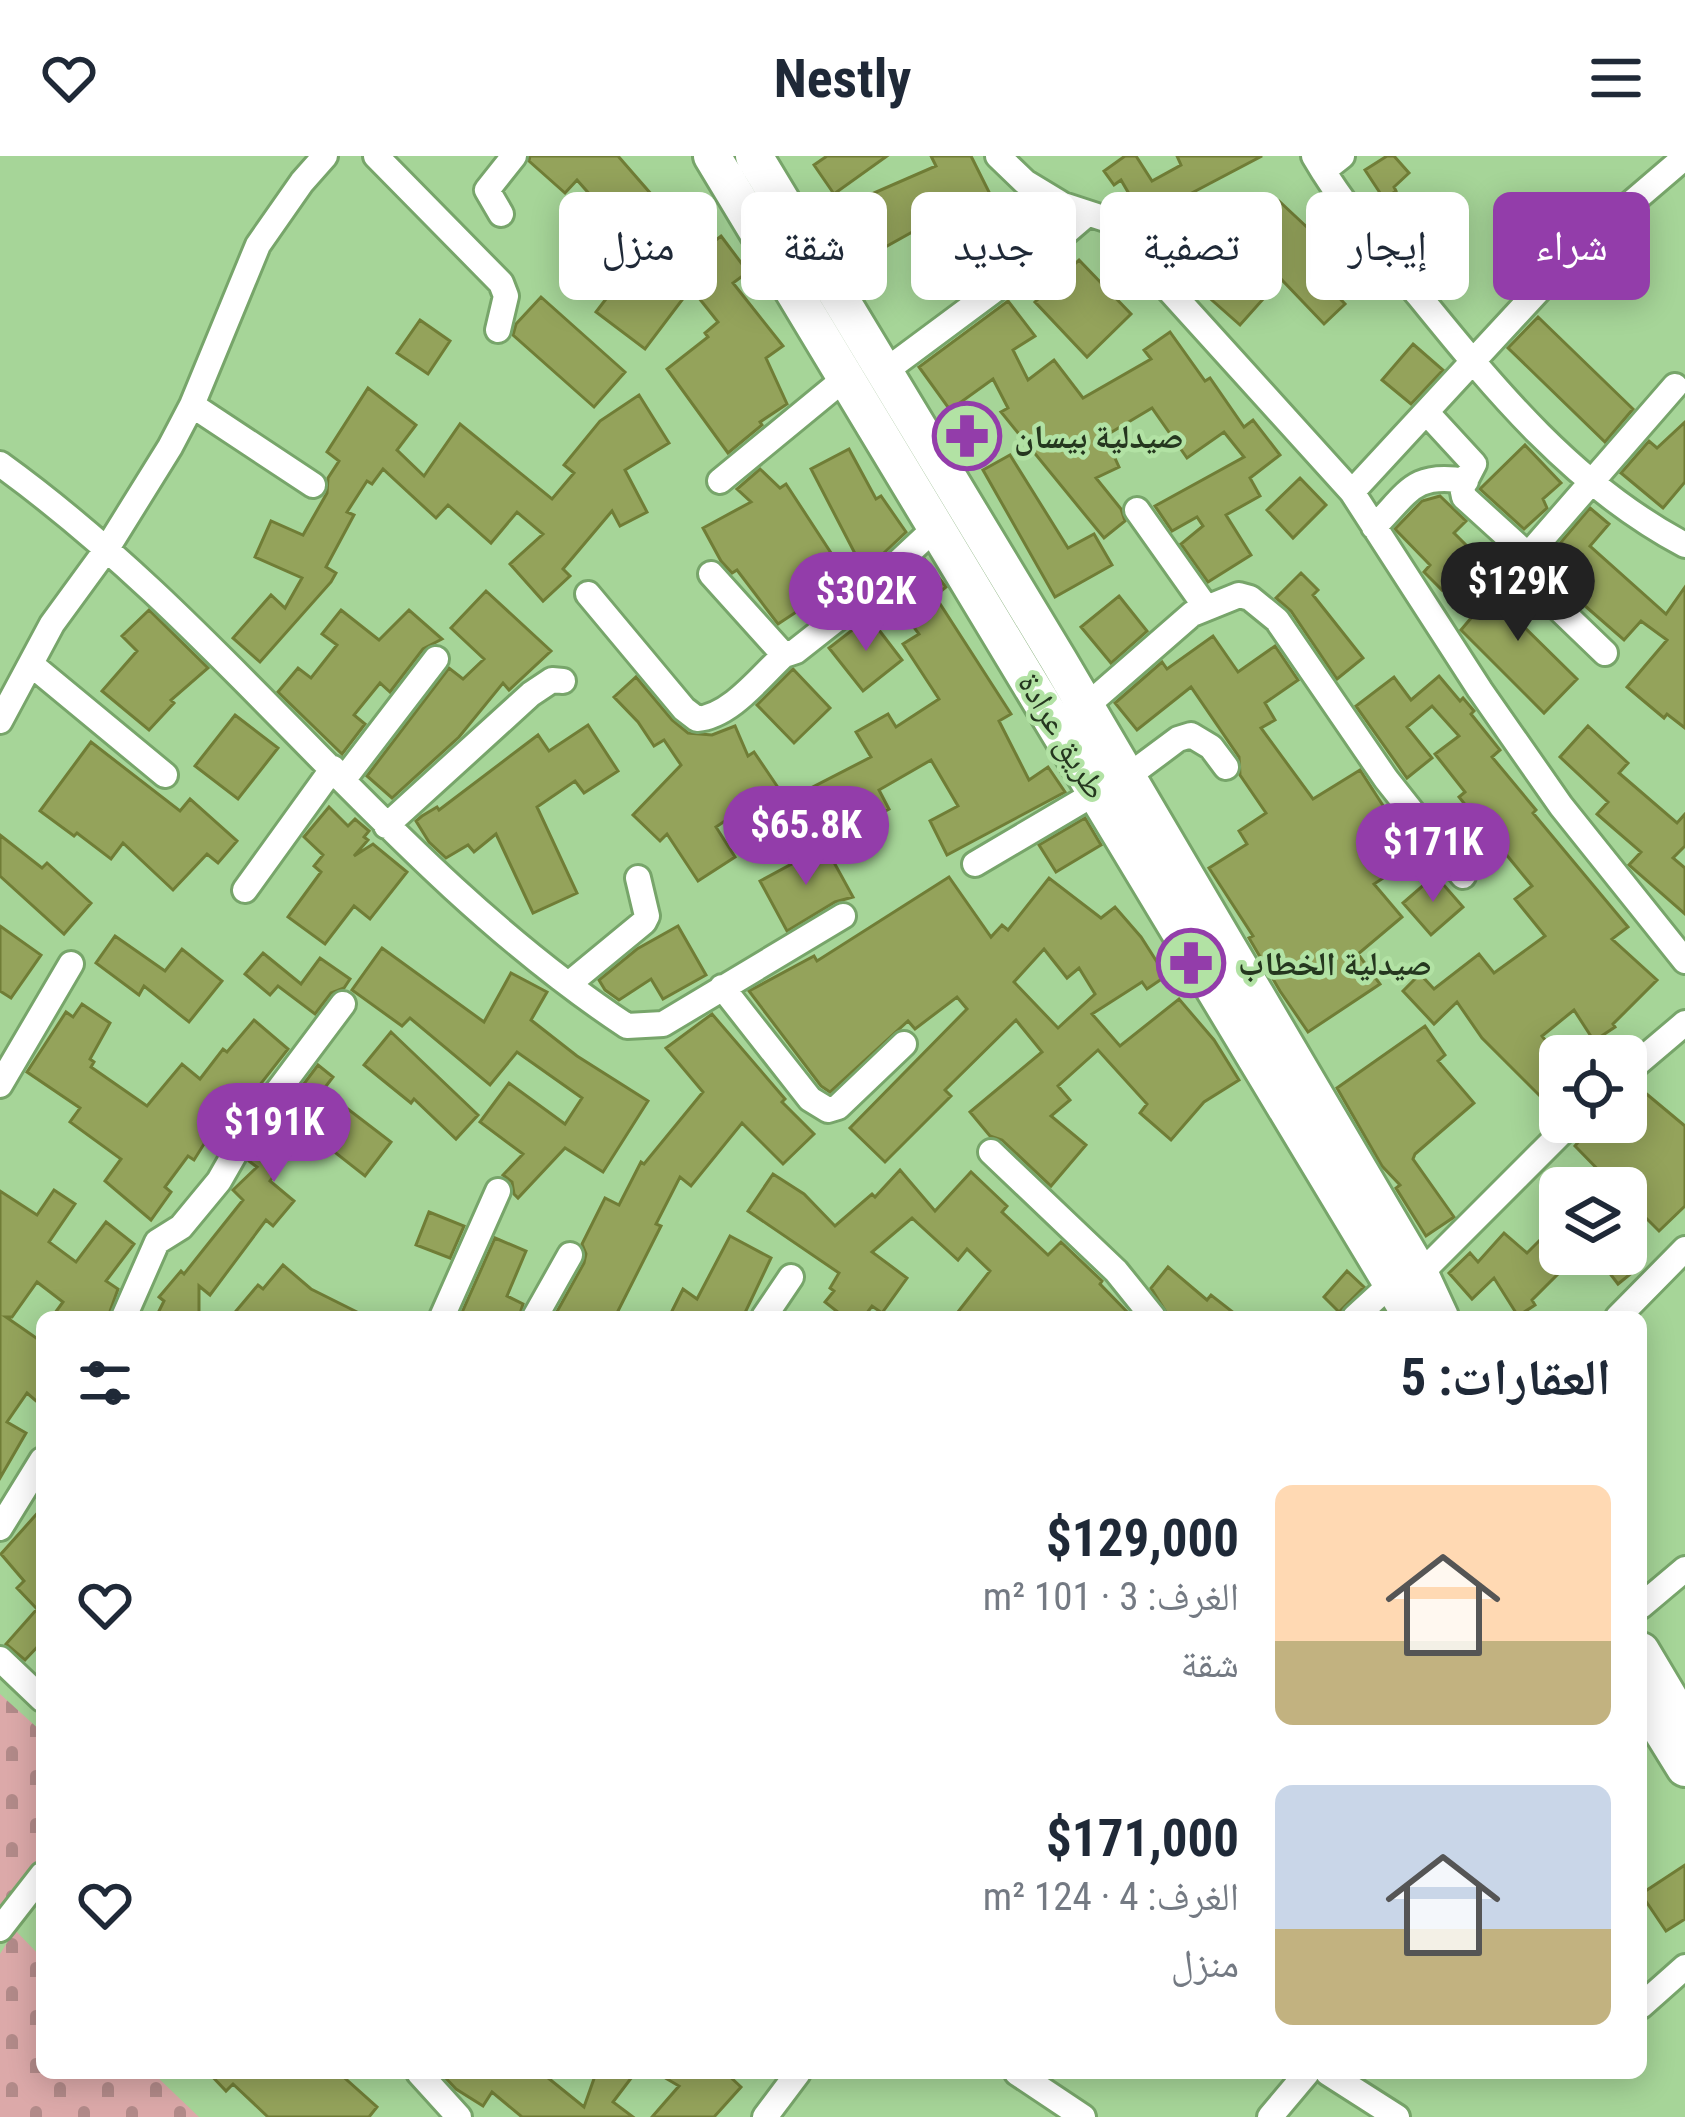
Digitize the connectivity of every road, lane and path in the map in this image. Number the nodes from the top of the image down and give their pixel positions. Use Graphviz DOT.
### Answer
graph roads {
  1 [pos="325,156"];
  2 [pos="376,156"];
  3 [pos="514,156"];
  4 [pos="712,156"];
  5 [pos="754,156"];
  6 [pos="998,156"];
  7 [pos="1685,157"];
  8 [pos="1326,161"];
  9 [pos="502,214"];
  10 [pos="1086,215"];
  11 [pos="498,329"];
  12 [pos="1474,364"];
  13 [pos="884,372"];
  14 [pos="844,380"];
  15 [pos="1676,386"];
  16 [pos="192,405"];
  17 [pos="1427,413"];
  18 [pos="0,464"];
  19 [pos="720,481"];
  20 [pos="1466,481"];
  21 [pos="1588,483"];
  22 [pos="313,485"];
  23 [pos="1352,492"];
  24 [pos="1137,510"];
  25 [pos="1374,526"];
  26 [pos="935,528"];
  27 [pos="1685,544"];
  28 [pos="106,550"];
  29 [pos="1528,555"];
  30 [pos="711,574"];
  31 [pos="589,594"];
  32 [pos="1205,606"];
  33 [pos="1605,653"];
  34 [pos="784,655"];
  35 [pos="436,659"];
  36 [pos="32,665"];
  37 [pos="1044,670"];
  38 [pos="562,681"];
  39 [pos="1072,718"];
  40 [pos="0,722"];
  41 [pos="1226,767"];
  42 [pos="338,773"];
  43 [pos="165,775"];
  44 [pos="1112,785"];
  45 [pos="386,826"];
  46 [pos="975,864"];
  47 [pos="1462,876"];
  48 [pos="638,878"];
  49 [pos="245,890"];
  50 [pos="843,916"];
  51 [pos="1685,961"];
  52 [pos="70,964"];
  53 [pos="570,983"];
  54 [pos="722,987"];
  55 [pos="343,1004"];
  56 [pos="1682,1032"];
  57 [pos="904,1044"];
  58 [pos="1647,1057"];
  59 [pos="0,1085"];
  60 [pos="1550,1143"];
  61 [pos="991,1152"];
  62 [pos="498,1191"];
  63 [pos="1685,1249"];
  64 [pos="570,1255"];
  65 [pos="791,1276"];
  66 [pos="1406,1279"];
  67 [pos="127,1311"];
  68 [pos="445,1311"];
  69 [pos="538,1311"];
  70 [pos="768,1311"];
  71 [pos="1148,1311"];
  72 [pos="1363,1311"];
  73 [pos="1411,1311"];
  74 [pos="1435,1311"];
  75 [pos="1624,1311"];
  76 [pos="36,1470"];
  77 [pos="0,1528"];
  78 [pos="1685,1569"];
  79 [pos="1647,1601"];
  80 [pos="0,1659"];
  81 [pos="1647,1661"];
  82 [pos="36,1693"];
  83 [pos="1647,1707"];
  84 [pos="1685,1725"];
  85 [pos="1685,1768"];
  86 [pos="36,1883"];
  87 [pos="0,1929"];
  88 [pos="1685,1966"];
  89 [pos="1647,2001"];
  90 [pos="424,2079"];
  91 [pos="794,2079"];
  92 [pos="1032,2079"];
  93 [pos="1302,2079"];
  94 [pos="1337,2079"];
  95 [pos="459,2117"];
  96 [pos="765,2117"];
  97 [pos="1082,2117"];
  98 [pos="1270,2117"];
  99 [pos="1397,2117"];
  1 -- 16 [label="street"];
  2 -- 11 [label="street"];
  3 -- 9 [label="street"];
  4 -- 14 [label="main road, طريق عرادة"];
  5 -- 13 [label="main road"];
  6 -- 10 [label="street"];
  7 -- 12 [label="street"];
  8 -- 12 [label="street"];
  10 -- 13 [label="street"];
  10 -- 23 [label="street"];
  12 -- 17 [label="street"];
  12 -- 21 [label="street"];
  13 -- 37 [label="main road"];
  14 -- 19 [label="street"];
  14 -- 26 [label="main road, طريق عرادة"];
  15 -- 21 [label="street"];
  16 -- 22 [label="street"];
  16 -- 28 [label="street"];
  17 -- 20 [label="street"];
  17 -- 23 [label="street"];
  18 -- 28 [label="street"];
  20 -- 25 [label="street"];
  20 -- 29 [label="street"];
  21 -- 27 [label="street"];
  21 -- 29 [label="street"];
  23 -- 25 [label="street"];
  24 -- 32 [label="street"];
  25 -- 51 [label="street"];
  26 -- 34 [label="street"];
  26 -- 37 [label="main road, طريق عرادة"];
  28 -- 36 [label="street"];
  28 -- 42 [label="street"];
  29 -- 33 [label="street"];
  30 -- 34 [label="street"];
  31 -- 34 [label="street"];
  32 -- 39 [label="street"];
  32 -- 47 [label="street"];
  35 -- 42 [label="street"];
  36 -- 40 [label="street"];
  36 -- 43 [label="street"];
  37 -- 39 [label="main road, طريق عرادة"];
  38 -- 45 [label="street"];
  39 -- 44 [label="main road, طريق عرادة"];
  41 -- 44 [label="street"];
  42 -- 45 [label="street"];
  42 -- 49 [label="street"];
  44 -- 46 [label="street"];
  44 -- 66 [label="main road, طريق عرادة"];
  45 -- 53 [label="street"];
  48 -- 53 [label="street"];
  50 -- 54 [label="street"];
  52 -- 59 [label="street"];
  53 -- 54 [label="street"];
  54 -- 57 [label="street"];
  55 -- 67 [label="street"];
  56 -- 58 [label="street"];
  60 -- 66 [label="street"];
  61 -- 71 [label="street"];
  62 -- 68 [label="street"];
  63 -- 75 [label="street"];
  64 -- 69 [label="street"];
  65 -- 70 [label="street"];
  66 -- 72 [label="street"];
  66 -- 73 [label="main road, طريق عرادة"];
  66 -- 74 [label="main road"];
  76 -- 77 [label="street"];
  78 -- 79 [label="street"];
  80 -- 82 [label="street"];
  81 -- 84 [label="main road"];
  83 -- 85 [label="main road"];
  86 -- 87 [label="street"];
  88 -- 89 [label="street"];
  90 -- 95 [label="street"];
  91 -- 96 [label="street"];
  92 -- 97 [label="street"];
  93 -- 98 [label="street"];
  94 -- 99 [label="street"];
}
